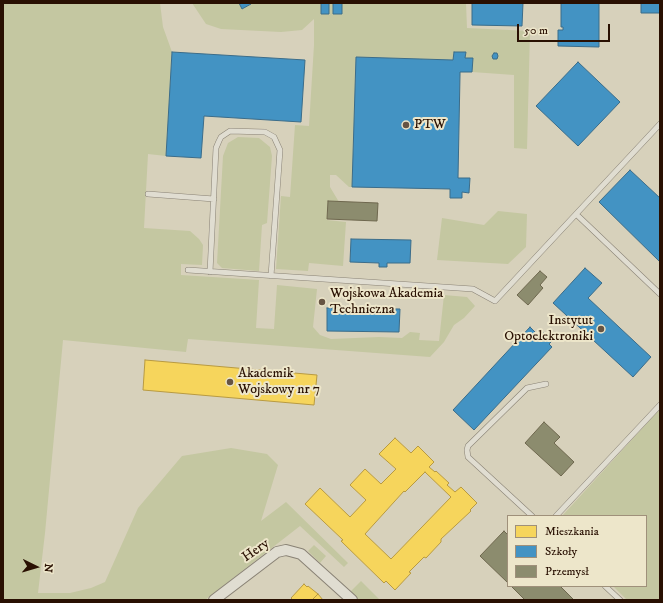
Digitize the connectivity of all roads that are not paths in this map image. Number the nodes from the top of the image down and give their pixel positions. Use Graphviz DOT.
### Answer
graph roads {
  1 [pos="660,124"];
  2 [pos="148,194"];
  3 [pos="214,199"];
  4 [pos="576,214"];
  5 [pos="188,270"];
  6 [pos="210,272"];
  7 [pos="271,276"];
  8 [pos="660,294"];
  9 [pos="546,384"];
  10 [pos="660,405"];
  11 [pos="531,515"];
  12 [pos="557,515"];
  13 [pos="606,587"];
  14 [pos="214,600"];
  15 [pos="352,600"];
  16 [pos="620,600"];
  1 -- 4 [label="lane"];
  2 -- 3 [label="lane"];
  3 -- 6 [label="lane"];
  3 -- 7 [label="lane"];
  4 -- 7 [label="lane"];
  4 -- 8 [label="lane"];
  5 -- 6 [label="lane"];
  6 -- 7 [label="lane"];
  9 -- 11 [label="lane"];
  10 -- 12 [label="lane"];
  13 -- 16 [label="lane"];
  14 -- 15 [label="street, Hery"];
}
